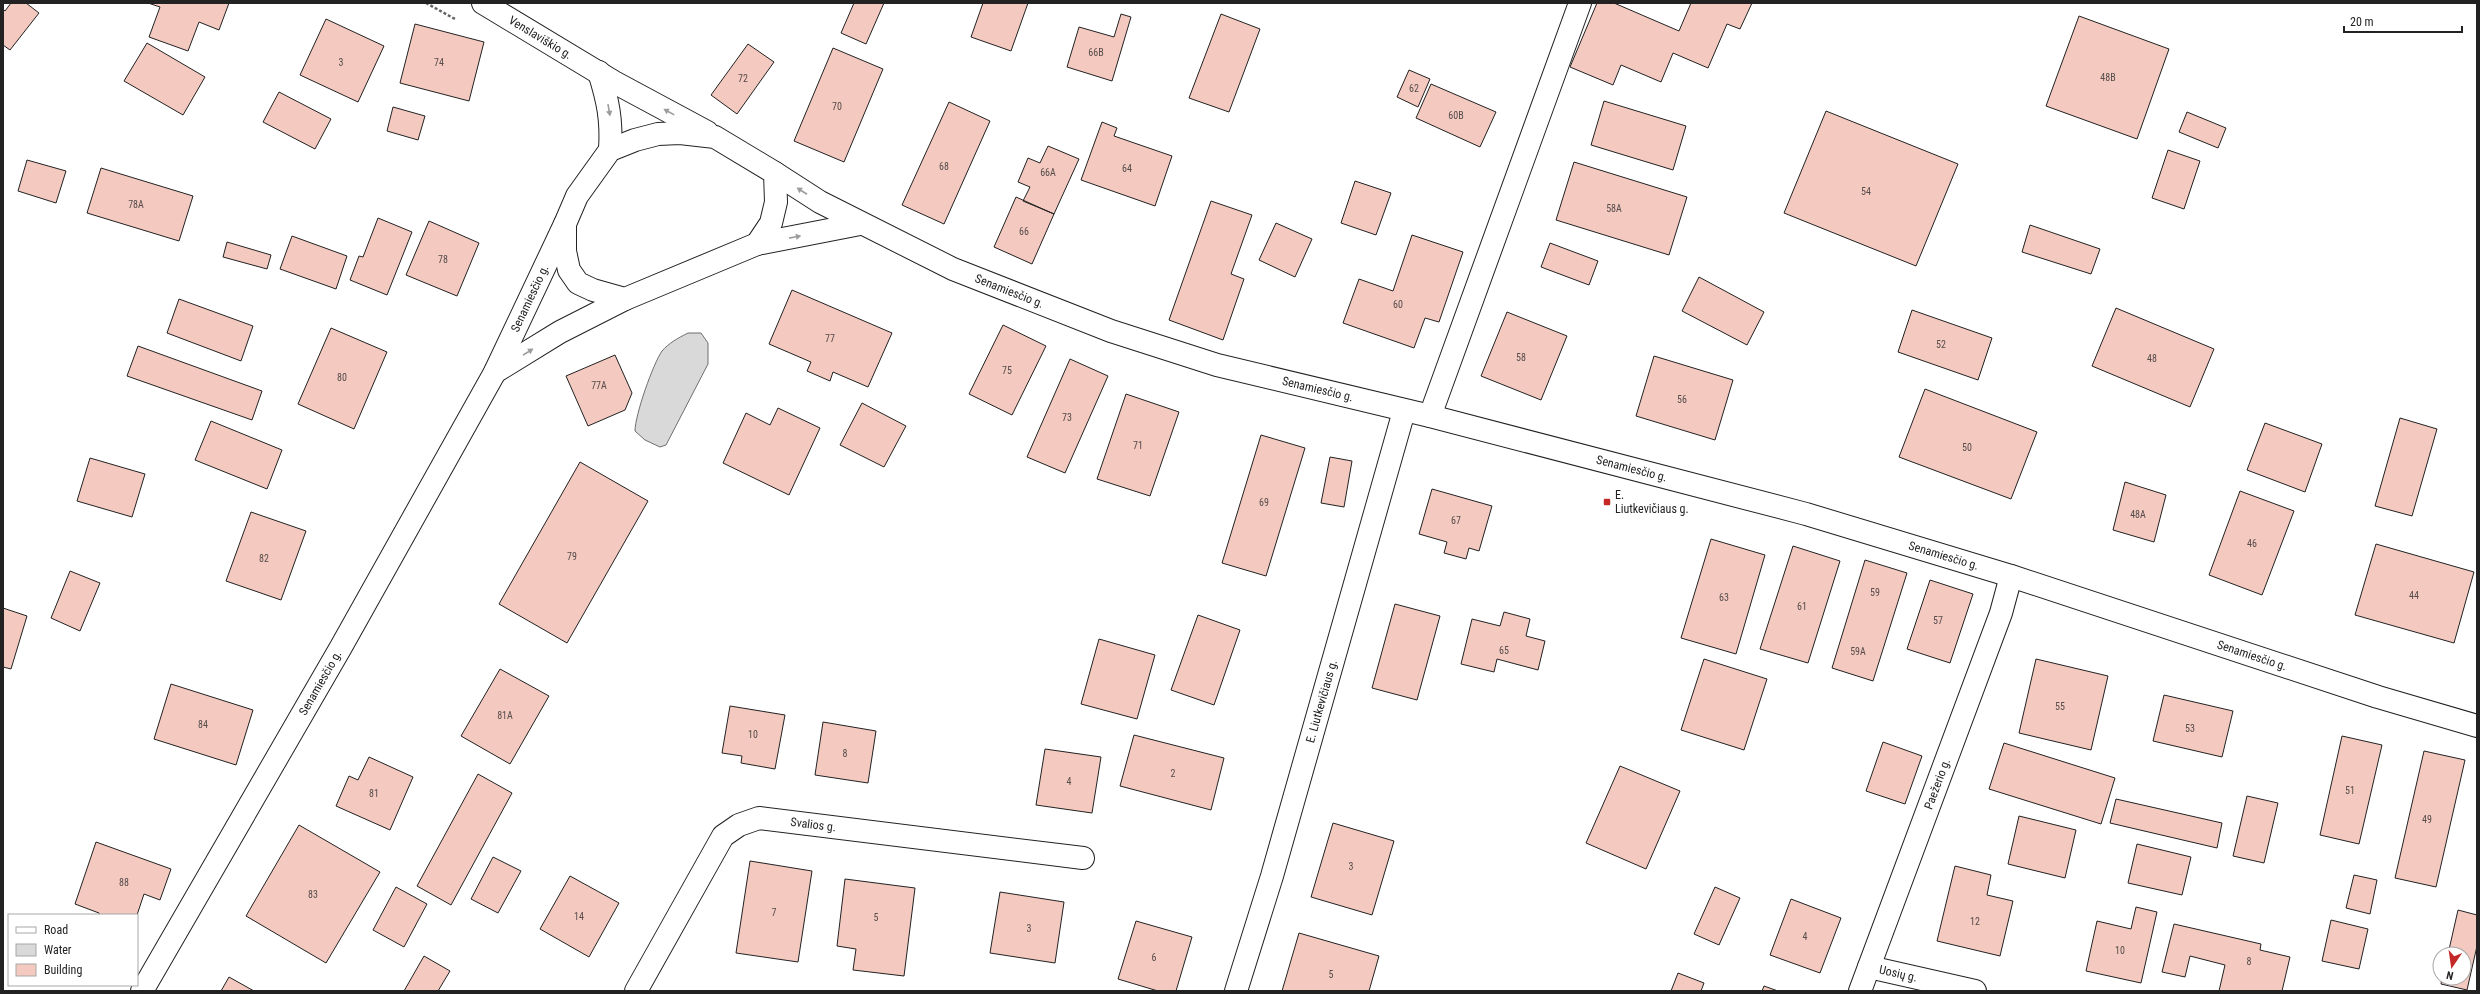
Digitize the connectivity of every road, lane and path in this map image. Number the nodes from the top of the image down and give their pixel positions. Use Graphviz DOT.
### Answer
graph roads {
  1 [pos="426,3"];
  2 [pos="483,3"];
  3 [pos="1580,3"];
  4 [pos="460,22"];
  5 [pos="599,72"];
  6 [pos="715,137"];
  7 [pos="610,150"];
  8 [pos="775,173"];
  9 [pos="565,224"];
  10 [pos="860,224"];
  11 [pos="757,244"];
  12 [pos="625,299"];
  13 [pos="495,372"];
  14 [pos="1404,411"];
  15 [pos="1430,416"];
  16 [pos="2011,576"];
  17 [pos="2477,726"];
  18 [pos="1083,858"];
  19 [pos="1869,967"];
  20 [pos="142,991"];
  21 [pos="636,991"];
  22 [pos="1236,991"];
  23 [pos="1860,991"];
  24 [pos="1976,991"];
  1 -- 4 [label="path"];
  2 -- 5 [label="street, Venslaviškio g."];
  3 -- 15 [label="street"];
  6 -- 5 [label="street, Venslaviškio g., one-way"];
  5 -- 7 [label="street, one-way"];
  6 -- 7 [label="street"];
  6 -- 8 [label="street, Venslaviškio g."];
  7 -- 9 [label="street, Senamiesčio g."];
  10 -- 8 [label="street, Senamiesčio g., one-way"];
  8 -- 11 [label="street"];
  9 -- 12 [label="street"];
  9 -- 13 [label="street, Senamiesčio g."];
  11 -- 10 [label="street, one-way"];
  10 -- 14 [label="street, Senamiesčio g."];
  11 -- 12 [label="street, Senamiesčio g."];
  13 -- 12 [label="street, Senamiesčio g., one-way"];
  13 -- 20 [label="street, Senamiesčio g."];
  14 -- 15 [label="street, Senamiesčio g."];
  14 -- 22 [label="street, E. Liutkevičiaus g."];
  15 -- 16 [label="street, Senamiesčio g."];
  16 -- 17 [label="street, Senamiesčio g."];
  16 -- 19 [label="street, Paežerio g."];
  18 -- 21 [label="street, Svalios g."];
  19 -- 23 [label="street, Paežerio g."];
  19 -- 24 [label="street, Uosių g."];
}
